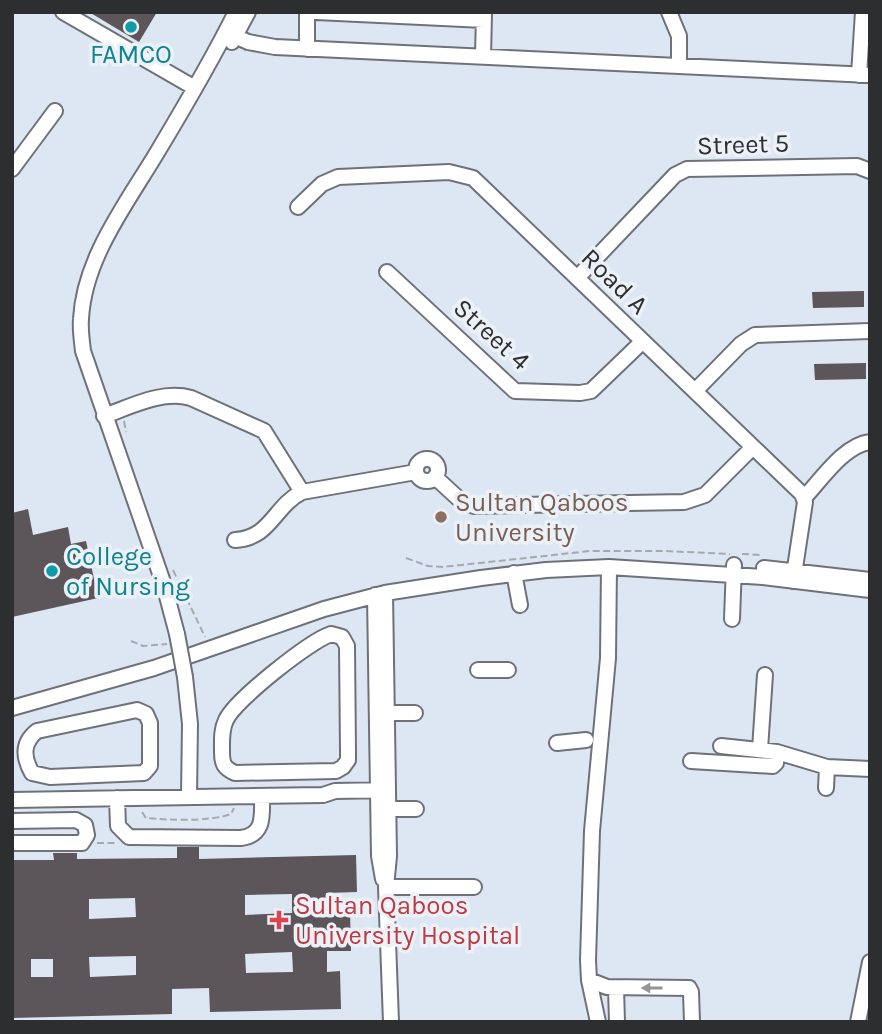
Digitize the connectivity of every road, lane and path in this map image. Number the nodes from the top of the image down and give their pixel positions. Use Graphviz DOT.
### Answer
graph roads {
  1 [pos="236,12"];
  2 [pos="248,12"];
  3 [pos="307,12"];
  4 [pos="316,12"];
  5 [pos="669,12"];
  6 [pos="863,12"];
  7 [pos="66,14"];
  8 [pos="484,16"];
  9 [pos="231,34"];
  10 [pos="307,49"];
  11 [pos="483,57"];
  12 [pos="679,65"];
  13 [pos="864,75"];
  14 [pos="195,88"];
  15 [pos="55,111"];
  16 [pos="12,169"];
  17 [pos="870,171"];
  18 [pos="298,206"];
  19 [pos="387,272"];
  20 [pos="577,278"];
  21 [pos="870,331"];
  22 [pos="643,341"];
  23 [pos="93,381"];
  24 [pos="695,391"];
  25 [pos="121,410"];
  26 [pos="104,416"];
  27 [pos="126,432"];
  28 [pos="870,442"];
  29 [pos="753,447"];
  30 [pos="303,492"];
  31 [pos="804,498"];
  32 [pos="234,540"];
  33 [pos="170,563"];
  34 [pos="609,567"];
  35 [pos="734,570"];
  36 [pos="514,573"];
  37 [pos="794,575"];
  38 [pos="870,580"];
  39 [pos="870,590"];
  40 [pos="380,594"];
  41 [pos="520,605"];
  42 [pos="732,619"];
  43 [pos="173,639"];
  44 [pos="131,641"];
  45 [pos="210,648"];
  46 [pos="478,670"];
  47 [pos="508,670"];
  48 [pos="765,676"];
  49 [pos="12,708"];
  50 [pos="382,713"];
  51 [pos="415,713"];
  52 [pos="586,740"];
  53 [pos="557,743"];
  54 [pos="721,746"];
  55 [pos="760,749"];
  56 [pos="777,752"];
  57 [pos="691,761"];
  58 [pos="827,767"];
  59 [pos="870,769"];
  60 [pos="253,772"];
  61 [pos="318,772"];
  62 [pos="119,775"];
  63 [pos="55,777"];
  64 [pos="825,788"];
  65 [pos="321,795"];
  66 [pos="189,796"];
  67 [pos="258,796"];
  68 [pos="384,797"];
  69 [pos="118,798"];
  70 [pos="55,799"];
  71 [pos="12,800"];
  72 [pos="416,809"];
  73 [pos="12,821"];
  74 [pos="129,838"];
  75 [pos="12,843"];
  76 [pos="82,843"];
  77 [pos="386,887"];
  78 [pos="474,887"];
  79 [pos="870,962"];
  80 [pos="589,980"];
  81 [pos="616,988"];
  82 [pos="595,1007"];
  83 [pos="692,1018"];
  84 [pos="617,1020"];
  85 [pos="391,1022"];
  86 [pos="598,1022"];
  87 [pos="858,1022"];
  1 -- 9 [label="lane"];
  2 -- 9 [label="lane"];
  3 -- 10 [label="lane"];
  4 -- 8 [label="lane"];
  5 -- 12 [label="lane"];
  6 -- 13 [label="lane"];
  7 -- 14 [label="lane"];
  8 -- 11 [label="lane"];
  9 -- 10 [label="lane"];
  9 -- 14 [label="lane"];
  9 -- 23 [label="lane"];
  10 -- 11 [label="lane"];
  11 -- 12 [label="lane"];
  12 -- 13 [label="lane"];
  14 -- 23 [label="lane"];
  15 -- 16 [label="lane"];
  17 -- 20 [label="lane, Street 5"];
  18 -- 20 [label="lane, Road A"];
  19 -- 22 [label="lane, Street 4"];
  20 -- 22 [label="lane, Road A"];
  21 -- 24 [label="lane"];
  22 -- 24 [label="lane, Road A"];
  23 -- 26 [label="lane"];
  24 -- 29 [label="lane, Road A"];
  25 -- 26 [label="lane"];
  25 -- 27 [label="path"];
  25 -- 30 [label="lane"];
  26 -- 43 [label="lane"];
  28 -- 31 [label="lane"];
  29 -- 30 [label="lane"];
  29 -- 31 [label="lane, Road A"];
  30 -- 32 [label="lane"];
  31 -- 37 [label="lane"];
  33 -- 45 [label="path"];
  34 -- 35 [label="lane"];
  34 -- 36 [label="lane"];
  34 -- 80 [label="lane"];
  35 -- 37 [label="lane"];
  35 -- 42 [label="lane"];
  36 -- 40 [label="lane"];
  36 -- 41 [label="lane"];
  37 -- 38 [label="lane"];
  37 -- 39 [label="lane"];
  40 -- 45 [label="lane"];
  40 -- 50 [label="lane"];
  43 -- 44 [label="path"];
  43 -- 66 [label="lane, bridge"];
  45 -- 49 [label="lane"];
  46 -- 47 [label="lane"];
  48 -- 55 [label="lane"];
  50 -- 51 [label="lane"];
  50 -- 68 [label="lane"];
  52 -- 53 [label="lane"];
  54 -- 55 [label="lane"];
  55 -- 56 [label="lane"];
  56 -- 57 [label="lane"];
  56 -- 58 [label="lane"];
  58 -- 59 [label="lane"];
  58 -- 64 [label="lane"];
  60 -- 61 [label="lane"];
  60 -- 61 [label="lane"];
  60 -- 67 [label="lane"];
  61 -- 65 [label="lane"];
  62 -- 63 [label="lane"];
  62 -- 63 [label="lane"];
  62 -- 69 [label="lane"];
  63 -- 70 [label="lane"];
  65 -- 67 [label="lane"];
  65 -- 68 [label="lane"];
  66 -- 67 [label="lane"];
  66 -- 69 [label="lane"];
  67 -- 74 [label="lane"];
  68 -- 72 [label="lane"];
  68 -- 77 [label="lane"];
  69 -- 70 [label="lane"];
  69 -- 74 [label="lane"];
  70 -- 71 [label="lane"];
  73 -- 76 [label="lane"];
  74 -- 76 [label="path"];
  75 -- 76 [label="lane"];
  77 -- 78 [label="lane"];
  77 -- 85 [label="lane"];
  79 -- 87 [label="lane"];
  80 -- 81 [label="lane"];
  80 -- 82 [label="lane"];
  83 -- 81 [label="lane, one-way"];
  81 -- 84 [label="lane"];
  82 -- 84 [label="lane"];
  82 -- 86 [label="lane"];
}
